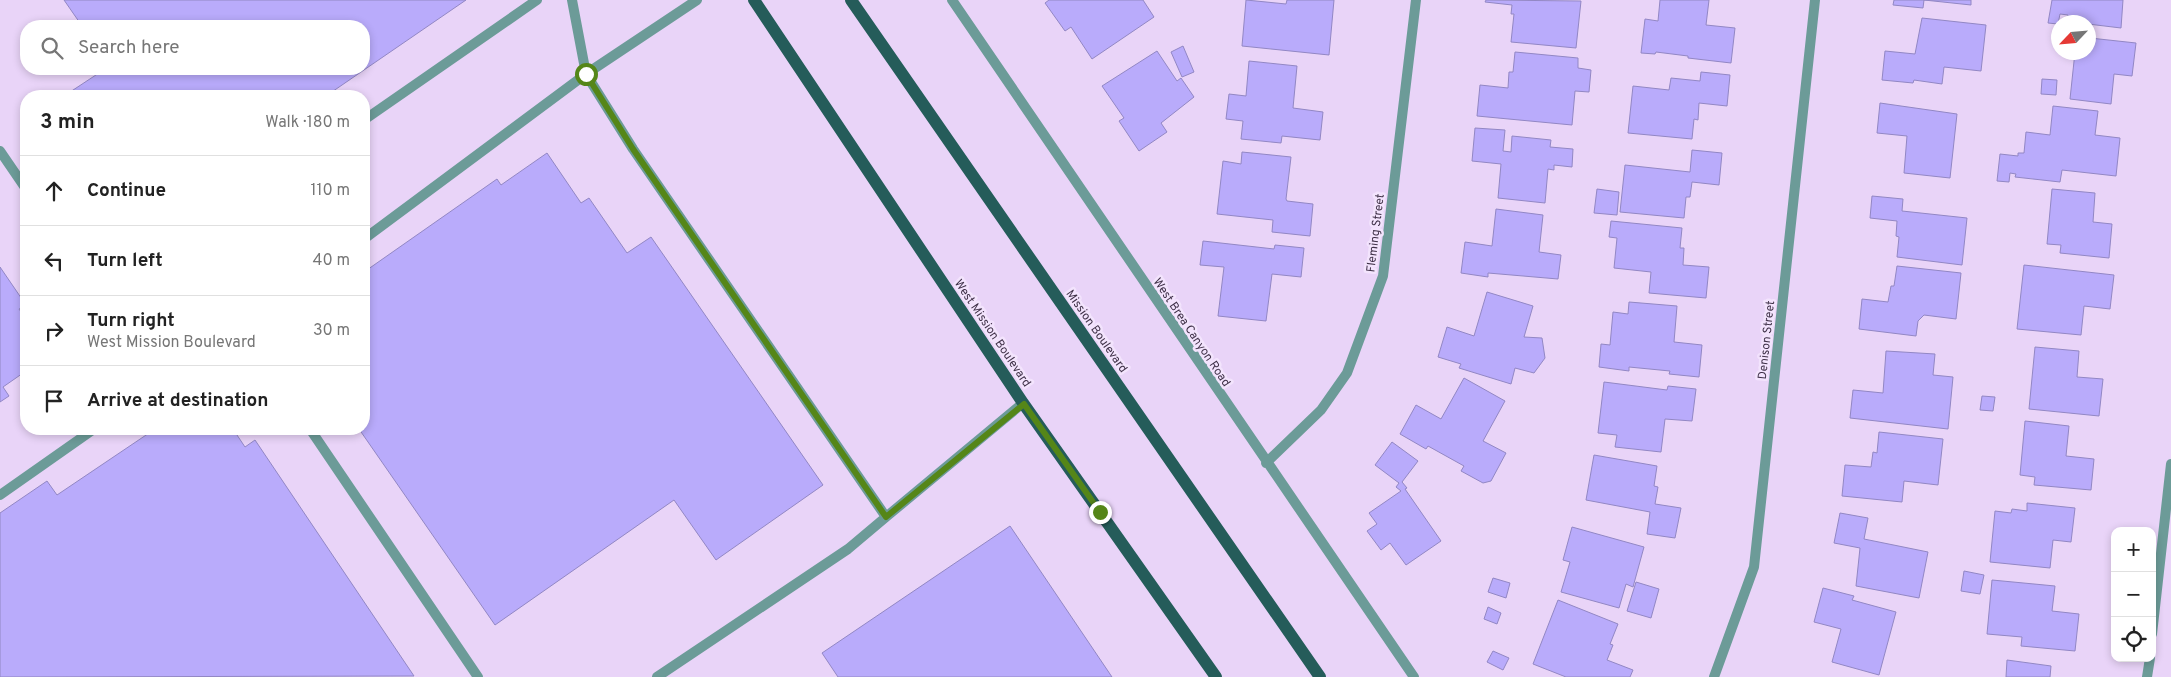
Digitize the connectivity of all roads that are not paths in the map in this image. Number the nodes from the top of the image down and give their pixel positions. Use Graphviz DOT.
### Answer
graph roads {
  1 [pos="537,0"];
  2 [pos="572,0"];
  3 [pos="697,0"];
  4 [pos="754,0"];
  5 [pos="851,0"];
  6 [pos="952,0"];
  7 [pos="1416,0"];
  8 [pos="1815,0"];
  9 [pos="586,74"];
  10 [pos="370,116"];
  11 [pos="0,151"];
  12 [pos="20,180"];
  13 [pos="370,235"];
  14 [pos="1024,404"];
  15 [pos="85,435"];
  16 [pos="314,435"];
  17 [pos="1266,462"];
  18 [pos="2171,464"];
  19 [pos="0,495"];
  20 [pos="886,517"];
  21 [pos="2154,617"];
  22 [pos="2150,662"];
  23 [pos="478,677"];
  24 [pos="657,677"];
  25 [pos="1216,677"];
  26 [pos="1320,677"];
  27 [pos="1414,677"];
  28 [pos="1714,677"];
  29 [pos="2148,677"];
  1 -- 10 [label="street"];
  2 -- 9 [label="street"];
  3 -- 9 [label="street"];
  4 -- 14 [label="main road, West Mission Boulevard"];
  5 -- 26 [label="main road, Mission Boulevard"];
  6 -- 17 [label="street, West Brea Canyon Road"];
  7 -- 17 [label="street, Fleming Street"];
  8 -- 28 [label="street, Denison Street"];
  9 -- 13 [label="street"];
  9 -- 20 [label="street"];
  11 -- 12 [label="street"];
  14 -- 20 [label="street"];
  14 -- 25 [label="main road, West Mission Boulevard"];
  15 -- 19 [label="street"];
  16 -- 23 [label="street"];
  17 -- 27 [label="street, West Brea Canyon Road"];
  18 -- 21 [label="street"];
  20 -- 24 [label="street"];
  22 -- 29 [label="street"];
}
